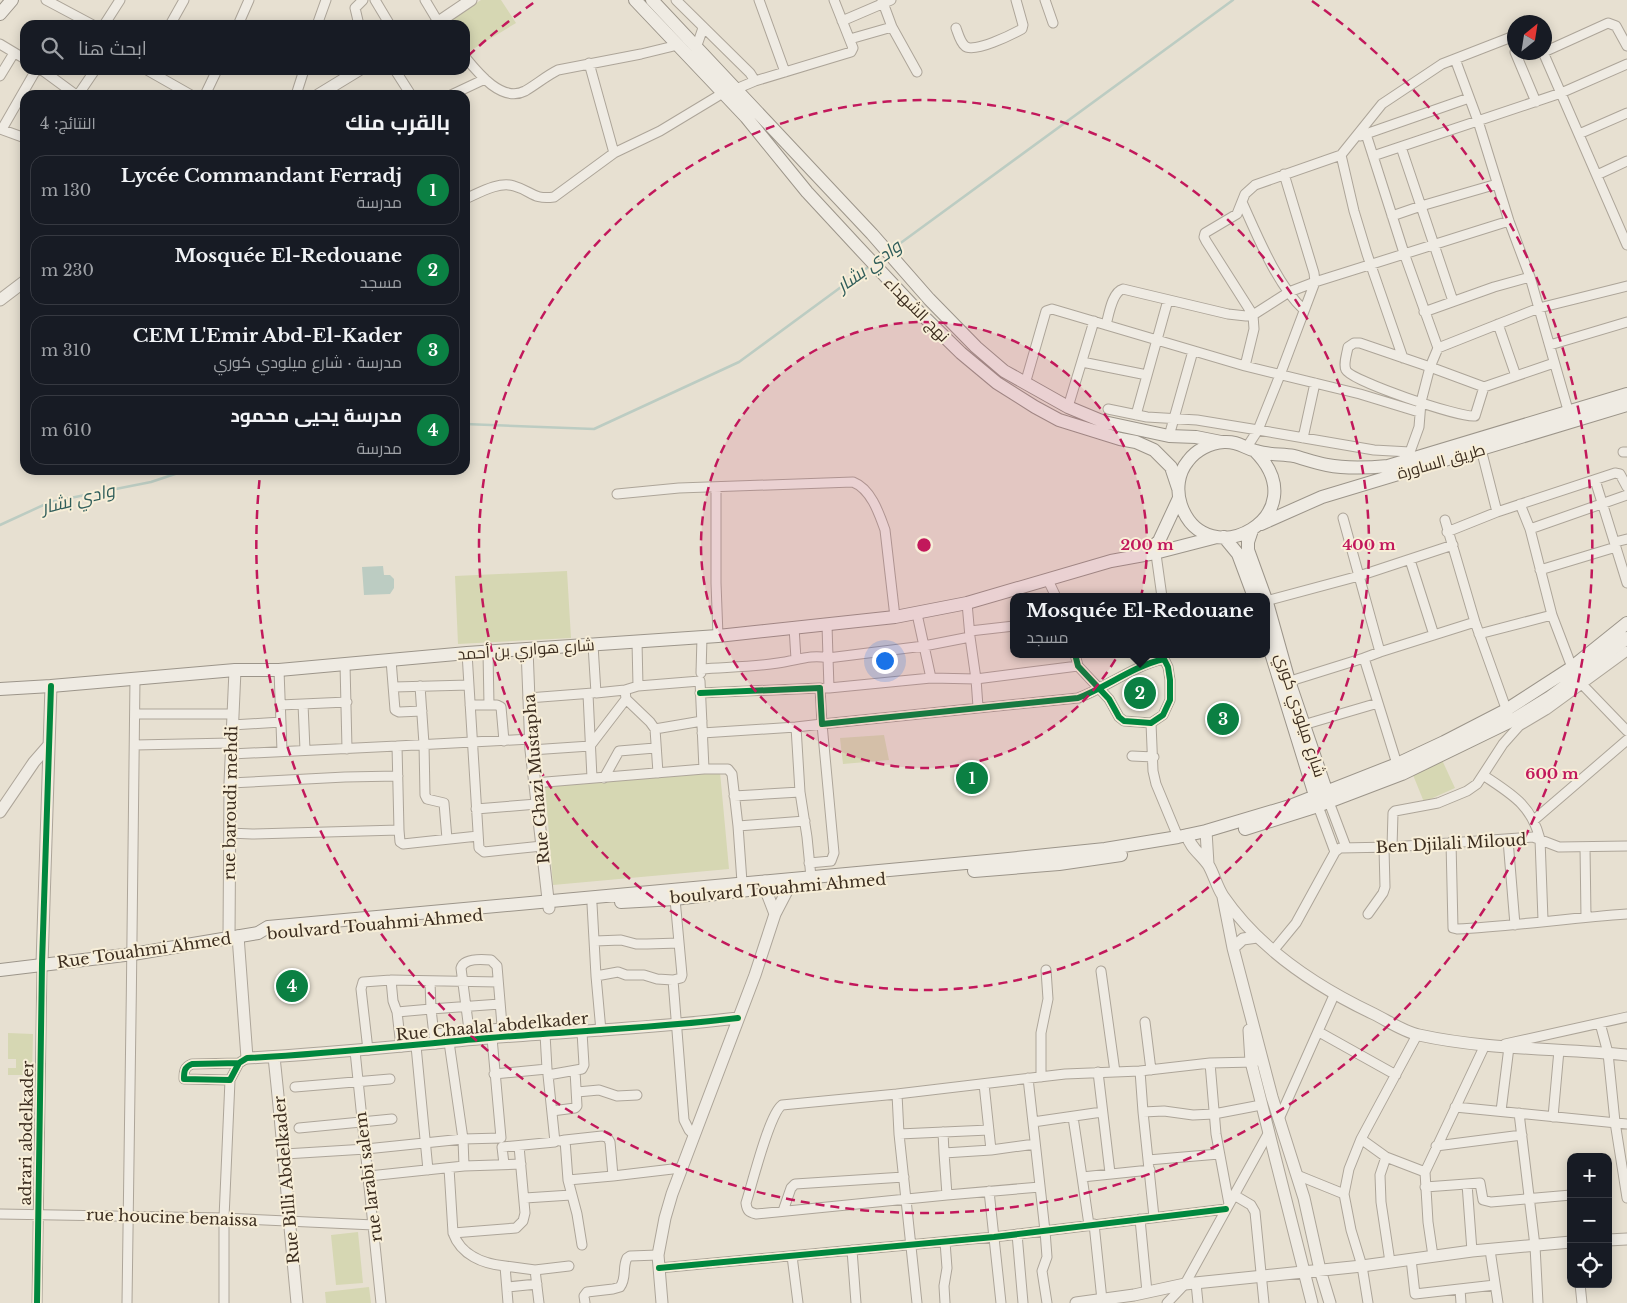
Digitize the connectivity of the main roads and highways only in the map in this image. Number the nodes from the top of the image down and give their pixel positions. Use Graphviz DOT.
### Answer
graph roads {
  1 [pos="12,0"];
  2 [pos="635,0"];
  3 [pos="652,0"];
  4 [pos="0,14"];
  5 [pos="1627,394"];
  6 [pos="1627,405"];
  7 [pos="1570,417"];
  8 [pos="1222,442"];
  9 [pos="1251,449"];
  10 [pos="1179,493"];
  11 [pos="1256,528"];
  12 [pos="1220,537"];
  13 [pos="1151,551"];
  14 [pos="1253,593"];
  15 [pos="1263,593"];
  16 [pos="1270,617"];
  17 [pos="1627,623"];
  18 [pos="1627,638"];
  19 [pos="1270,646"];
  20 [pos="1577,676"];
  21 [pos="1285,682"];
  22 [pos="0,689"];
  23 [pos="1509,715"];
  24 [pos="1322,799"];
  25 [pos="998,864"];
  26 [pos="789,883"];
  27 [pos="765,885"];
  28 [pos="548,904"];
  29 [pos="258,933"];
  30 [pos="0,970"];
  1 -- 4 [label="main road"];
  2 -- 10 [label="main road, نهج الشهداء"];
  3 -- 8 [label="main road, نهج الشهداء"];
  5 -- 7 [label="main road, طريق الساورة"];
  6 -- 7 [label="main road, طريق الساورة"];
  7 -- 9 [label="main road, طريق الساورة"];
  7 -- 11 [label="main road, طريق الساورة"];
  8 -- 9 [label="main road"];
  8 -- 10 [label="main road"];
  9 -- 11 [label="main road"];
  10 -- 12 [label="main road"];
  10 -- 13 [label="main road"];
  11 -- 12 [label="main road"];
  11 -- 15 [label="main road, شارع ميلودي كوري"];
  12 -- 13 [label="main road"];
  12 -- 14 [label="main road"];
  13 -- 22 [label="main road, شارع هواري بن أحمد"];
  16 -- 21 [label="main road, شارع ميلودي كوري"];
  17 -- 20 [label="main road, boulvard Touahmi Ahmed"];
  18 -- 20 [label="main road, boulvard Touahmi Ahmed"];
  19 -- 21 [label="main road, شارع ميلودي كوري"];
  20 -- 23 [label="main road, boulvard Touahmi Ahmed"];
  21 -- 24 [label="main road, شارع ميلودي كوري"];
  21 -- 24 [label="main road, شارع ميلودي كوري"];
  23 -- 24 [label="main road, boulvard Touahmi Ahmed"];
  23 -- 24 [label="main road, boulvard Touahmi Ahmed"];
  24 -- 25 [label="main road, boulvard Touahmi Ahmed"];
  25 -- 26 [label="main road, boulvard Touahmi Ahmed"];
  25 -- 26 [label="main road, boulvard Touahmi Ahmed"];
  26 -- 27 [label="main road, boulvard Touahmi Ahmed"];
  27 -- 28 [label="main road, boulvard Touahmi Ahmed"];
  27 -- 28 [label="main road, boulvard Touahmi Ahmed"];
  28 -- 29 [label="main road, boulvard Touahmi Ahmed"];
  29 -- 30 [label="main road, Rue Touahmi Ahmed"];
}
